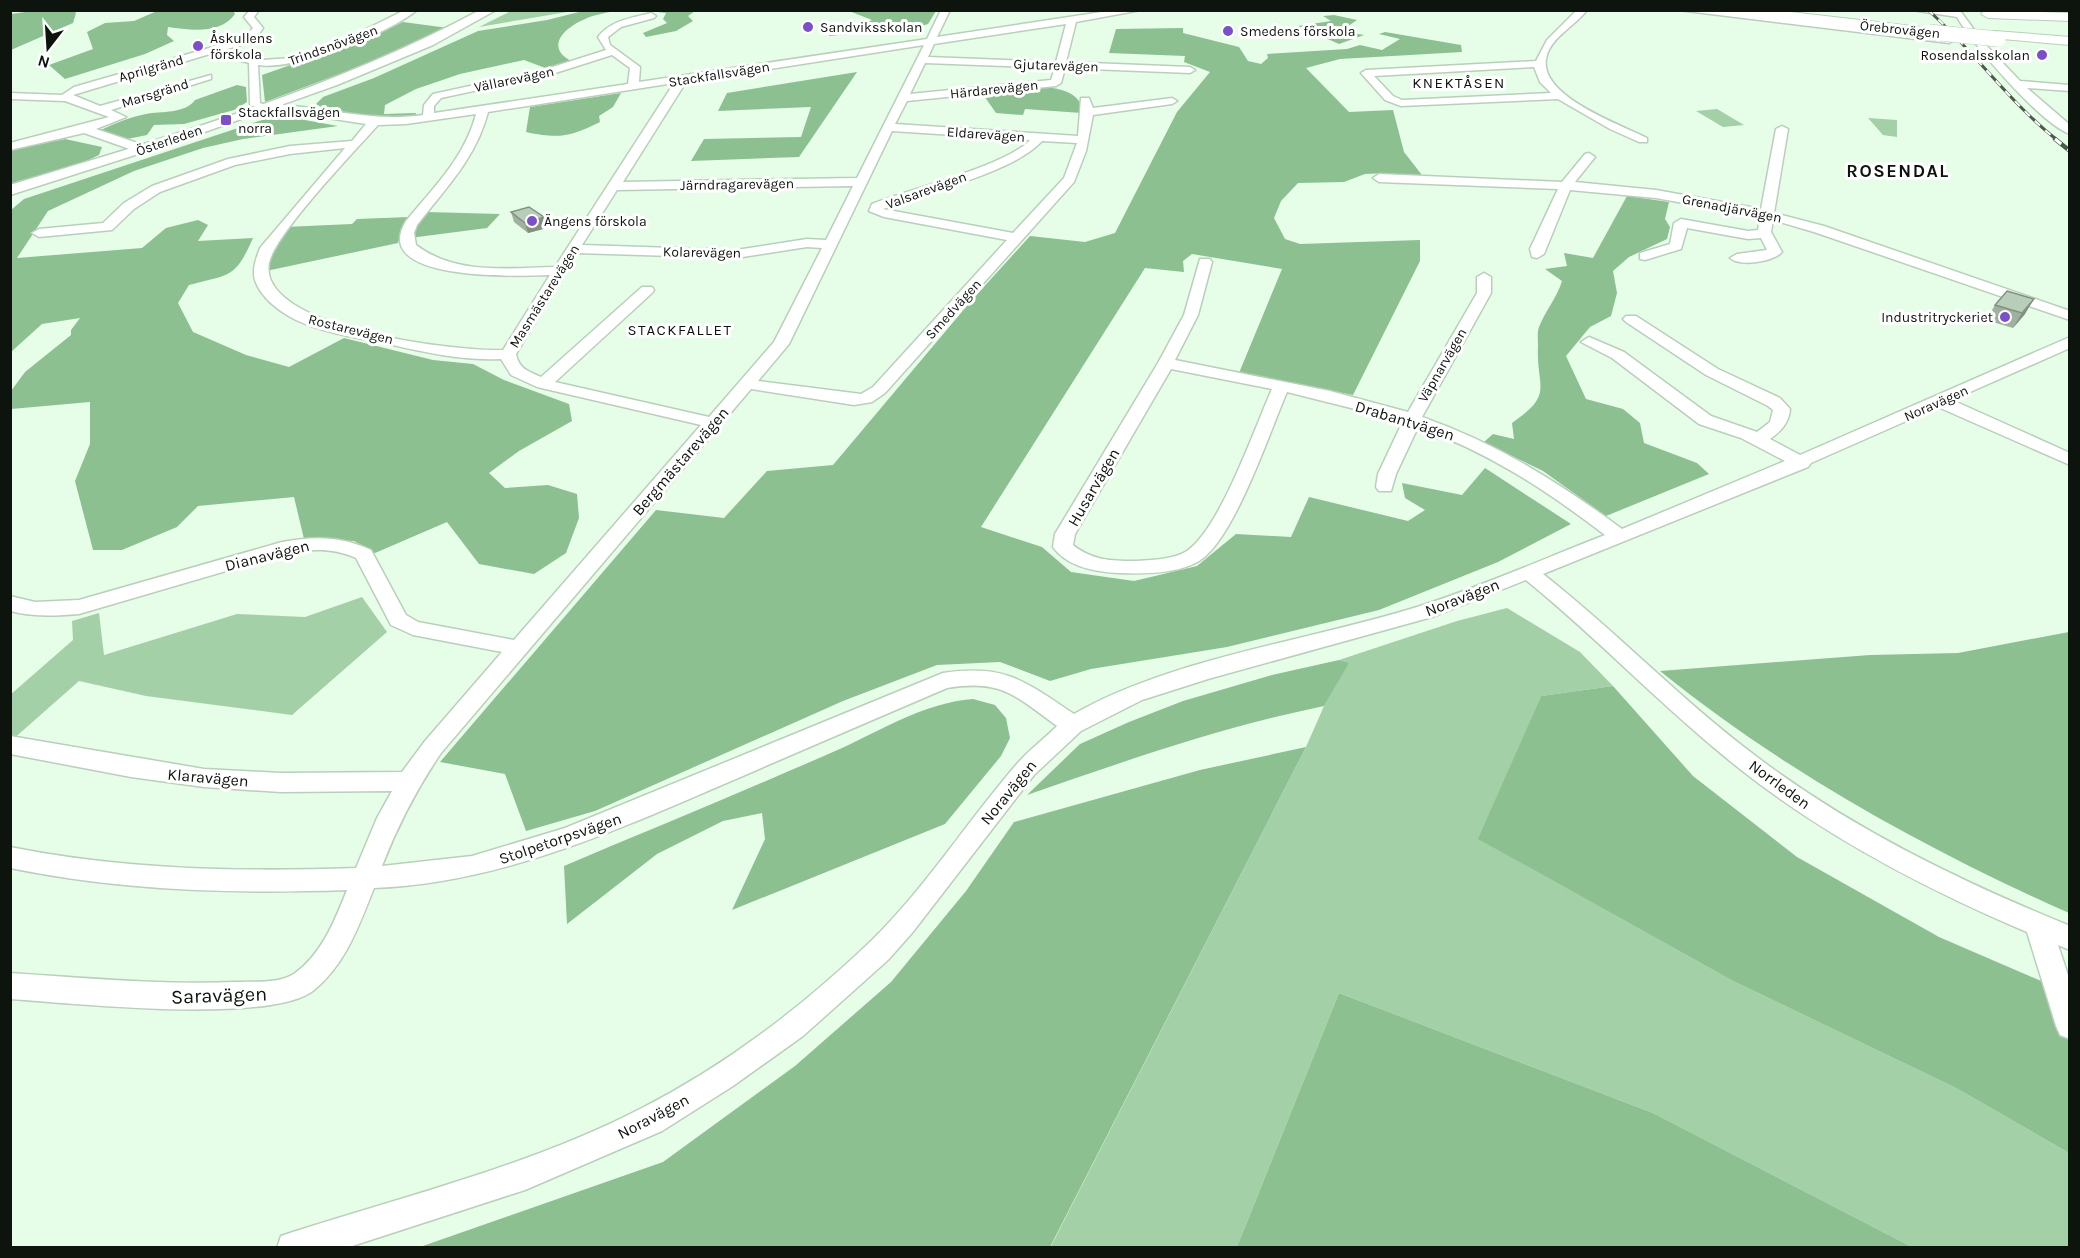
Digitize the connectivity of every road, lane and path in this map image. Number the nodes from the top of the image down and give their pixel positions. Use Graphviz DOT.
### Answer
graph roads {
  1 [pos="255,10"];
  2 [pos="413,10"];
  3 [pos="490,10"];
  4 [pos="946,10"];
  5 [pos="1137,10"];
  6 [pos="1583,10"];
  7 [pos="1682,10"];
  8 [pos="1732,10"];
  9 [pos="1767,10"];
  10 [pos="1916,10"];
  11 [pos="2009,10"];
  12 [pos="1971,13"];
  13 [pos="1083,14"];
  14 [pos="651,16"];
  15 [pos="1786,16"];
  16 [pos="2070,16"];
  17 [pos="1072,20"];
  18 [pos="1928,30"];
  19 [pos="1949,40"];
  20 [pos="931,42"];
  21 [pos="2070,44"];
  22 [pos="214,50"];
  23 [pos="614,51"];
  24 [pos="922,60"];
  25 [pos="253,64"];
  26 [pos="1539,64"];
  27 [pos="1060,65"];
  28 [pos="1190,70"];
  29 [pos="207,77"];
  30 [pos="682,79"];
  31 [pos="2020,84"];
  32 [pos="633,87"];
  33 [pos="2070,88"];
  34 [pos="10,96"];
  35 [pos="1559,96"];
  36 [pos="66,98"];
  37 [pos="903,98"];
  38 [pos="1172,101"];
  39 [pos="269,106"];
  40 [pos="102,109"];
  41 [pos="483,110"];
  42 [pos="428,118"];
  43 [pos="374,122"];
  44 [pos="889,127"];
  45 [pos="85,129"];
  46 [pos="1782,129"];
  47 [pos="2070,131"];
  48 [pos="1040,137"];
  49 [pos="1082,140"];
  50 [pos="1643,140"];
  51 [pos="14,144"];
  52 [pos="353,144"];
  53 [pos="142,149"];
  54 [pos="1589,157"];
  55 [pos="1378,178"];
  56 [pos="861,182"];
  57 [pos="1566,185"];
  58 [pos="612,186"];
  59 [pos="10,190"];
  60 [pos="1767,214"];
  61 [pos="1764,231"];
  62 [pos="39,233"];
  63 [pos="1017,238"];
  64 [pos="830,244"];
  65 [pos="574,249"];
  66 [pos="1537,254"];
  67 [pos="1645,256"];
  68 [pos="1737,258"];
  69 [pos="1205,262"];
  70 [pos="560,271"];
  71 [pos="1987,273"];
  72 [pos="1484,277"];
  73 [pos="1977,286"];
  74 [pos="647,290"];
  75 [pos="2070,316"];
  76 [pos="1631,319"];
  77 [pos="1589,342"];
  78 [pos="2070,342"];
  79 [pos="508,354"];
  80 [pos="1166,363"];
  81 [pos="543,384"];
  82 [pos="747,384"];
  83 [pos="1281,387"];
  84 [pos="1939,401"];
  85 [pos="1412,420"];
  86 [pos="714,423"];
  87 [pos="1759,439"];
  88 [pos="2070,460"];
  89 [pos="1802,463"];
  90 [pos="1385,487"];
  91 [pos="1620,537"];
  92 [pos="1528,572"];
  93 [pos="14,609"];
  94 [pos="519,648"];
  95 [pos="1073,724"];
  96 [pos="10,745"];
  97 [pos="409,781"];
  98 [pos="10,857"];
  99 [pos="364,878"];
  100 [pos="2038,925"];
  101 [pos="2070,938"];
  102 [pos="10,986"];
  103 [pos="2070,1026"];
  104 [pos="293,1248"];
  1 -- 22 [label="street, Aprilgränd"];
  2 -- 22 [label="street, Trindsnövägen"];
  3 -- 39 [label="main road, Österleden"];
  4 -- 20 [label="street, Bergmästarevägen"];
  5 -- 13 [label="street, Stackfallsvägen"];
  6 -- 26 [label="street"];
  7 -- 15 [label="street"];
  8 -- 18 [label="highway, Örebrovägen"];
  9 -- 18 [label="highway, Örebrovägen"];
  10 -- 12 [label="street"];
  11 -- 16 [label="highway"];
  12 -- 16 [label="highway"];
  12 -- 31 [label="street"];
  13 -- 17 [label="street, Stackfallsvägen"];
  14 -- 23 [label="street"];
  15 -- 19 [label="street"];
  17 -- 20 [label="street, Stackfallsvägen"];
  17 -- 27 [label="street, Härdarevägen"];
  18 -- 21 [label="highway, Örebrovägen, bridge"];
  20 -- 24 [label="street, Bergmästarevägen"];
  20 -- 30 [label="street, Stackfallsvägen"];
  22 -- 36 [label="street, Aprilgränd"];
  23 -- 32 [label="street"];
  23 -- 42 [label="street, Vällarevägen"];
  24 -- 27 [label="street, Gjutarevägen"];
  24 -- 37 [label="street, Bergmästarevägen"];
  25 -- 39 [label="street"];
  26 -- 35 [label="street"];
  26 -- 35 [label="street"];
  27 -- 28 [label="street, Gjutarevägen"];
  27 -- 37 [label="street, Härdarevägen"];
  29 -- 40 [label="street, Marsgränd"];
  30 -- 32 [label="street, Stackfallsvägen"];
  30 -- 58 [label="street, Masmästarevägen"];
  31 -- 33 [label="street"];
  31 -- 47 [label="street"];
  32 -- 41 [label="street, Stackfallsvägen"];
  34 -- 36 [label="street"];
  35 -- 50 [label="street"];
  36 -- 40 [label="street"];
  37 -- 44 [label="street, Bergmästarevägen"];
  38 -- 49 [label="street, Smedvägen"];
  39 -- 43 [label="street, Stackfallsvägen"];
  39 -- 53 [label="main road, Österleden"];
  40 -- 45 [label="street"];
  41 -- 42 [label="street, Stackfallsvägen"];
  41 -- 70 [label="street"];
  42 -- 43 [label="street, Stackfallsvägen"];
  43 -- 52 [label="street, Rostarevägen"];
  44 -- 48 [label="street, Eldarevägen"];
  44 -- 56 [label="street, Bergmästarevägen"];
  45 -- 51 [label="street"];
  45 -- 53 [label="street"];
  46 -- 60 [label="street"];
  48 -- 49 [label="street, Eldarevägen"];
  48 -- 63 [label="street, Valsarevägen"];
  49 -- 63 [label="street, Smedvägen"];
  52 -- 62 [label="street"];
  52 -- 79 [label="street, Rostarevägen"];
  53 -- 59 [label="main road, Österleden"];
  54 -- 57 [label="street"];
  55 -- 57 [label="street, Grenadjärvägen"];
  56 -- 58 [label="street, Järndragarevägen"];
  56 -- 64 [label="street, Bergmästarevägen"];
  57 -- 60 [label="street, Grenadjärvägen"];
  57 -- 66 [label="street"];
  58 -- 65 [label="street, Masmästarevägen"];
  60 -- 61 [label="street"];
  60 -- 73 [label="street, Grenadjärvägen"];
  61 -- 67 [label="street"];
  61 -- 68 [label="street"];
  63 -- 82 [label="street, Smedvägen"];
  64 -- 65 [label="street, Kolarevägen"];
  64 -- 82 [label="street, Bergmästarevägen"];
  65 -- 70 [label="street, Masmästarevägen"];
  69 -- 80 [label="street, Husarvägen"];
  70 -- 79 [label="street, Masmästarevägen"];
  71 -- 73 [label="street"];
  72 -- 85 [label="street, Väpnarvägen"];
  73 -- 75 [label="street, Grenadjärvägen"];
  74 -- 81 [label="street"];
  76 -- 87 [label="street"];
  77 -- 87 [label="street"];
  78 -- 84 [label="street, Noravägen"];
  79 -- 81 [label="street, Masmästarevägen"];
  80 -- 83 [label="street, Drabantvägen"];
  80 -- 83 [label="street, Husarvägen"];
  81 -- 86 [label="street, Masmästarevägen"];
  82 -- 86 [label="street, Bergmästarevägen"];
  83 -- 85 [label="street, Drabantvägen"];
  84 -- 88 [label="street"];
  84 -- 89 [label="street, Noravägen"];
  85 -- 90 [label="street, Väpnarvägen"];
  85 -- 91 [label="street, Drabantvägen"];
  86 -- 94 [label="street, Bergmästarevägen"];
  87 -- 89 [label="street"];
  89 -- 91 [label="street, Noravägen"];
  91 -- 92 [label="street, Noravägen"];
  92 -- 95 [label="street, Noravägen"];
  92 -- 100 [label="street, Norrleden"];
  93 -- 94 [label="street, Dianavägen"];
  94 -- 97 [label="street, Bergmästarevägen"];
  95 -- 99 [label="street, Stolpetorpsvägen"];
  95 -- 104 [label="street, Noravägen"];
  96 -- 97 [label="street, Klaravägen"];
  97 -- 99 [label="street, Bergmästarevägen"];
  98 -- 99 [label="street, Stolpetorpsvägen"];
  99 -- 102 [label="street, Saravägen"];
  100 -- 101 [label="street, Norrleden"];
  100 -- 103 [label="street"];
}
